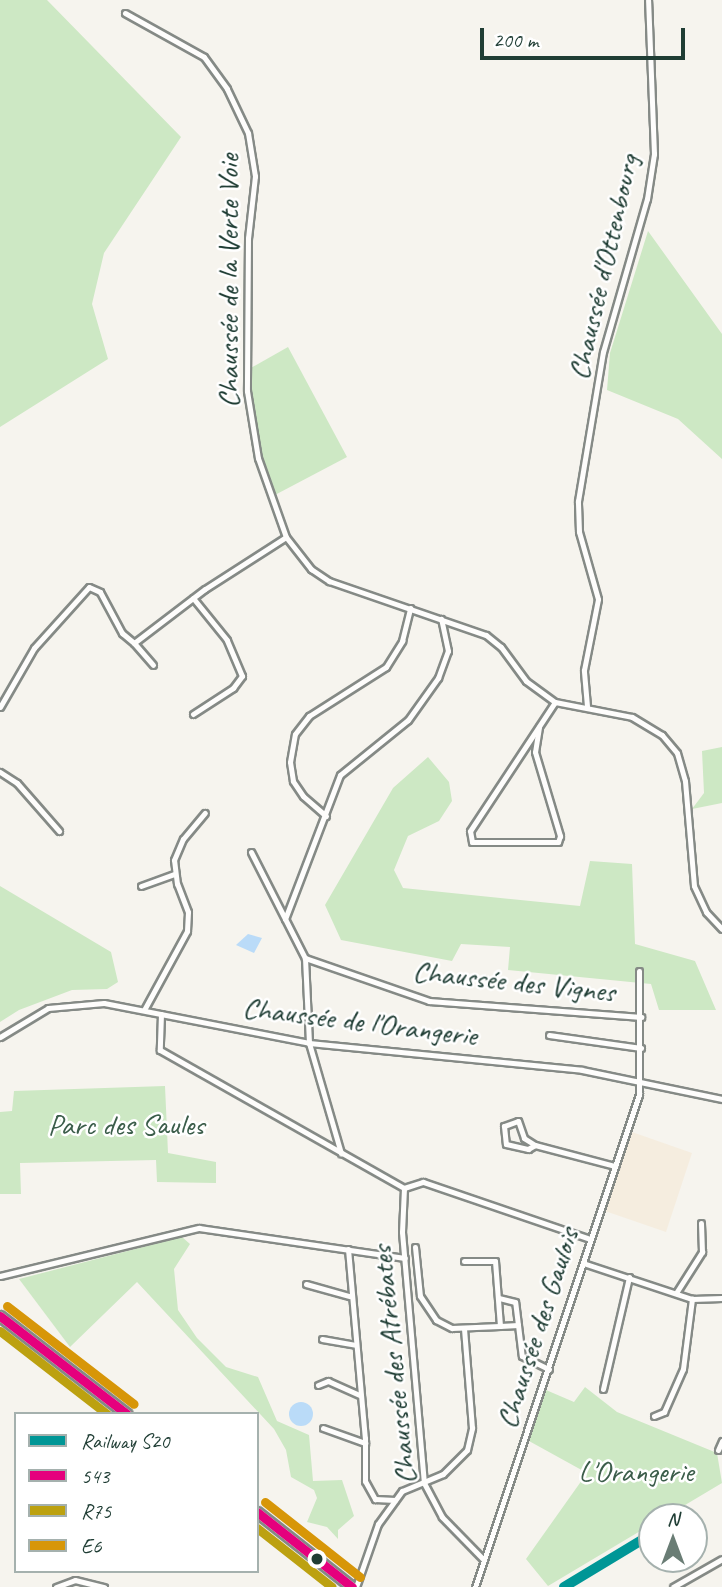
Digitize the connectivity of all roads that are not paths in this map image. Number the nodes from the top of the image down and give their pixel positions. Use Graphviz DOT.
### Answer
graph roads {
  1 [pos="648,0"];
  2 [pos="125,13"];
  3 [pos="286,537"];
  4 [pos="193,598"];
  5 [pos="410,608"];
  6 [pos="441,619"];
  7 [pos="134,643"];
  8 [pos="153,665"];
  9 [pos="555,702"];
  10 [pos="587,706"];
  11 [pos="0,707"];
  12 [pos="192,714"];
  13 [pos="539,727"];
  14 [pos="0,772"];
  15 [pos="205,813"];
  16 [pos="326,816"];
  17 [pos="59,831"];
  18 [pos="251,852"];
  19 [pos="174,874"];
  20 [pos="141,886"];
  21 [pos="285,919"];
  22 [pos="722,929"];
  23 [pos="305,958"];
  24 [pos="639,971"];
  25 [pos="144,1010"];
  26 [pos="161,1014"];
  27 [pos="640,1017"];
  28 [pos="550,1035"];
  29 [pos="0,1037"];
  30 [pos="309,1043"];
  31 [pos="641,1048"];
  32 [pos="641,1083"];
  33 [pos="722,1099"];
  34 [pos="535,1145"];
  35 [pos="341,1153"];
  36 [pos="615,1166"];
  37 [pos="404,1188"];
  38 [pos="701,1223"];
  39 [pos="590,1239"];
  40 [pos="415,1247"];
  41 [pos="348,1249"];
  42 [pos="405,1258"];
  43 [pos="464,1261"];
  44 [pos="583,1263"];
  45 [pos="417,1266"];
  46 [pos="405,1267"];
  47 [pos="0,1276"];
  48 [pos="629,1278"];
  49 [pos="418,1281"];
  50 [pos="407,1282"];
  51 [pos="306,1284"];
  52 [pos="676,1293"];
  53 [pos="349,1296"];
  54 [pos="499,1298"];
  55 [pos="722,1298"];
  56 [pos="692,1299"];
  57 [pos="0,1316"];
  58 [pos="518,1325"];
  59 [pos="500,1326"];
  60 [pos="464,1328"];
  61 [pos="322,1339"];
  62 [pos="355,1345"];
  63 [pos="549,1369"];
  64 [pos="318,1385"];
  65 [pos="603,1389"];
  66 [pos="360,1395"];
  67 [pos="124,1412"];
  68 [pos="654,1416"];
  69 [pos="323,1428"];
  70 [pos="722,1441"];
  71 [pos="365,1443"];
  72 [pos="718,1450"];
  73 [pos="424,1483"];
  74 [pos="395,1500"];
  75 [pos="259,1514"];
  76 [pos="722,1559"];
  77 [pos="484,1560"];
  78 [pos="92,1573"];
  79 [pos="92,1581"];
  80 [pos="55,1587"];
  81 [pos="104,1587"];
  82 [pos="354,1587"];
  83 [pos="475,1587"];
  84 [pos="673,1587"];
  1 -- 10 [label="street, Chaussée d'Ottenbourg"];
  2 -- 3 [label="street, Chaussée de la Verte Voie"];
  3 -- 4 [label="street"];
  3 -- 5 [label="street, Chaussée de la Verte Voie"];
  4 -- 7 [label="street"];
  4 -- 12 [label="street"];
  5 -- 6 [label="street, Chaussée de la Verte Voie"];
  5 -- 16 [label="street"];
  6 -- 9 [label="street, Chaussée de la Verte Voie"];
  6 -- 16 [label="street"];
  7 -- 8 [label="street"];
  7 -- 11 [label="street"];
  9 -- 10 [label="street, Chaussée de la Verte Voie"];
  9 -- 13 [label="street"];
  10 -- 22 [label="street"];
  13 -- 13 [label="street"];
  14 -- 17 [label="street"];
  15 -- 19 [label="street"];
  16 -- 21 [label="street"];
  18 -- 21 [label="street"];
  19 -- 20 [label="street"];
  19 -- 25 [label="street"];
  21 -- 23 [label="street"];
  23 -- 27 [label="street, Chaussée des Vignes"];
  23 -- 30 [label="street"];
  24 -- 27 [label="street, Chaussée des Gaulois"];
  25 -- 26 [label="street, Chaussée de l'Orangerie"];
  25 -- 29 [label="street, Chaussée de l'Orangerie"];
  26 -- 30 [label="street, Chaussée de l'Orangerie"];
  26 -- 35 [label="street"];
  27 -- 31 [label="street, Chaussée des Gaulois"];
  28 -- 31 [label="street"];
  30 -- 32 [label="street, Chaussée de l'Orangerie"];
  30 -- 35 [label="street"];
  31 -- 32 [label="street, Chaussée des Gaulois"];
  32 -- 33 [label="street, Chaussée de l'Orangerie"];
  32 -- 36 [label="street, Chaussée des Gaulois"];
  34 -- 34 [label="street"];
  34 -- 36 [label="street"];
  35 -- 37 [label="street"];
  36 -- 39 [label="street, Chaussée des Gaulois"];
  37 -- 39 [label="street"];
  37 -- 42 [label="street, Chaussée des Atrébates"];
  38 -- 52 [label="street"];
  39 -- 44 [label="street, Chaussée des Gaulois"];
  40 -- 45 [label="street"];
  41 -- 42 [label="street"];
  41 -- 47 [label="street"];
  41 -- 53 [label="street"];
  42 -- 46 [label="street, Chaussée des Atrébates"];
  43 -- 54 [label="street"];
  44 -- 48 [label="street"];
  44 -- 63 [label="street, Chaussée des Gaulois"];
  45 -- 46 [label="street"];
  45 -- 49 [label="street"];
  46 -- 50 [label="street, Chaussée des Atrébates"];
  48 -- 52 [label="street"];
  48 -- 65 [label="street"];
  49 -- 50 [label="street"];
  49 -- 60 [label="street"];
  50 -- 73 [label="street, Chaussée des Atrébates"];
  51 -- 53 [label="street"];
  52 -- 56 [label="street"];
  53 -- 62 [label="street"];
  54 -- 58 [label="street"];
  54 -- 59 [label="street"];
  55 -- 56 [label="street"];
  56 -- 68 [label="street"];
  57 -- 67 [label="main road"];
  58 -- 59 [label="street"];
  58 -- 63 [label="street"];
  59 -- 60 [label="street"];
  60 -- 73 [label="street"];
  61 -- 62 [label="street"];
  62 -- 66 [label="street"];
  63 -- 77 [label="street, Chaussée des Gaulois"];
  64 -- 66 [label="street"];
  66 -- 71 [label="street"];
  69 -- 71 [label="street"];
  70 -- 72 [label="street"];
  71 -- 74 [label="street"];
  73 -- 74 [label="street"];
  73 -- 77 [label="street, Chaussée des Atrébates"];
  74 -- 82 [label="street"];
  75 -- 82 [label="main road"];
  76 -- 84 [label="street"];
  77 -- 83 [label="street, Chaussée des Gaulois"];
  78 -- 79 [label="street"];
  79 -- 80 [label="street"];
  79 -- 81 [label="street"];
}
